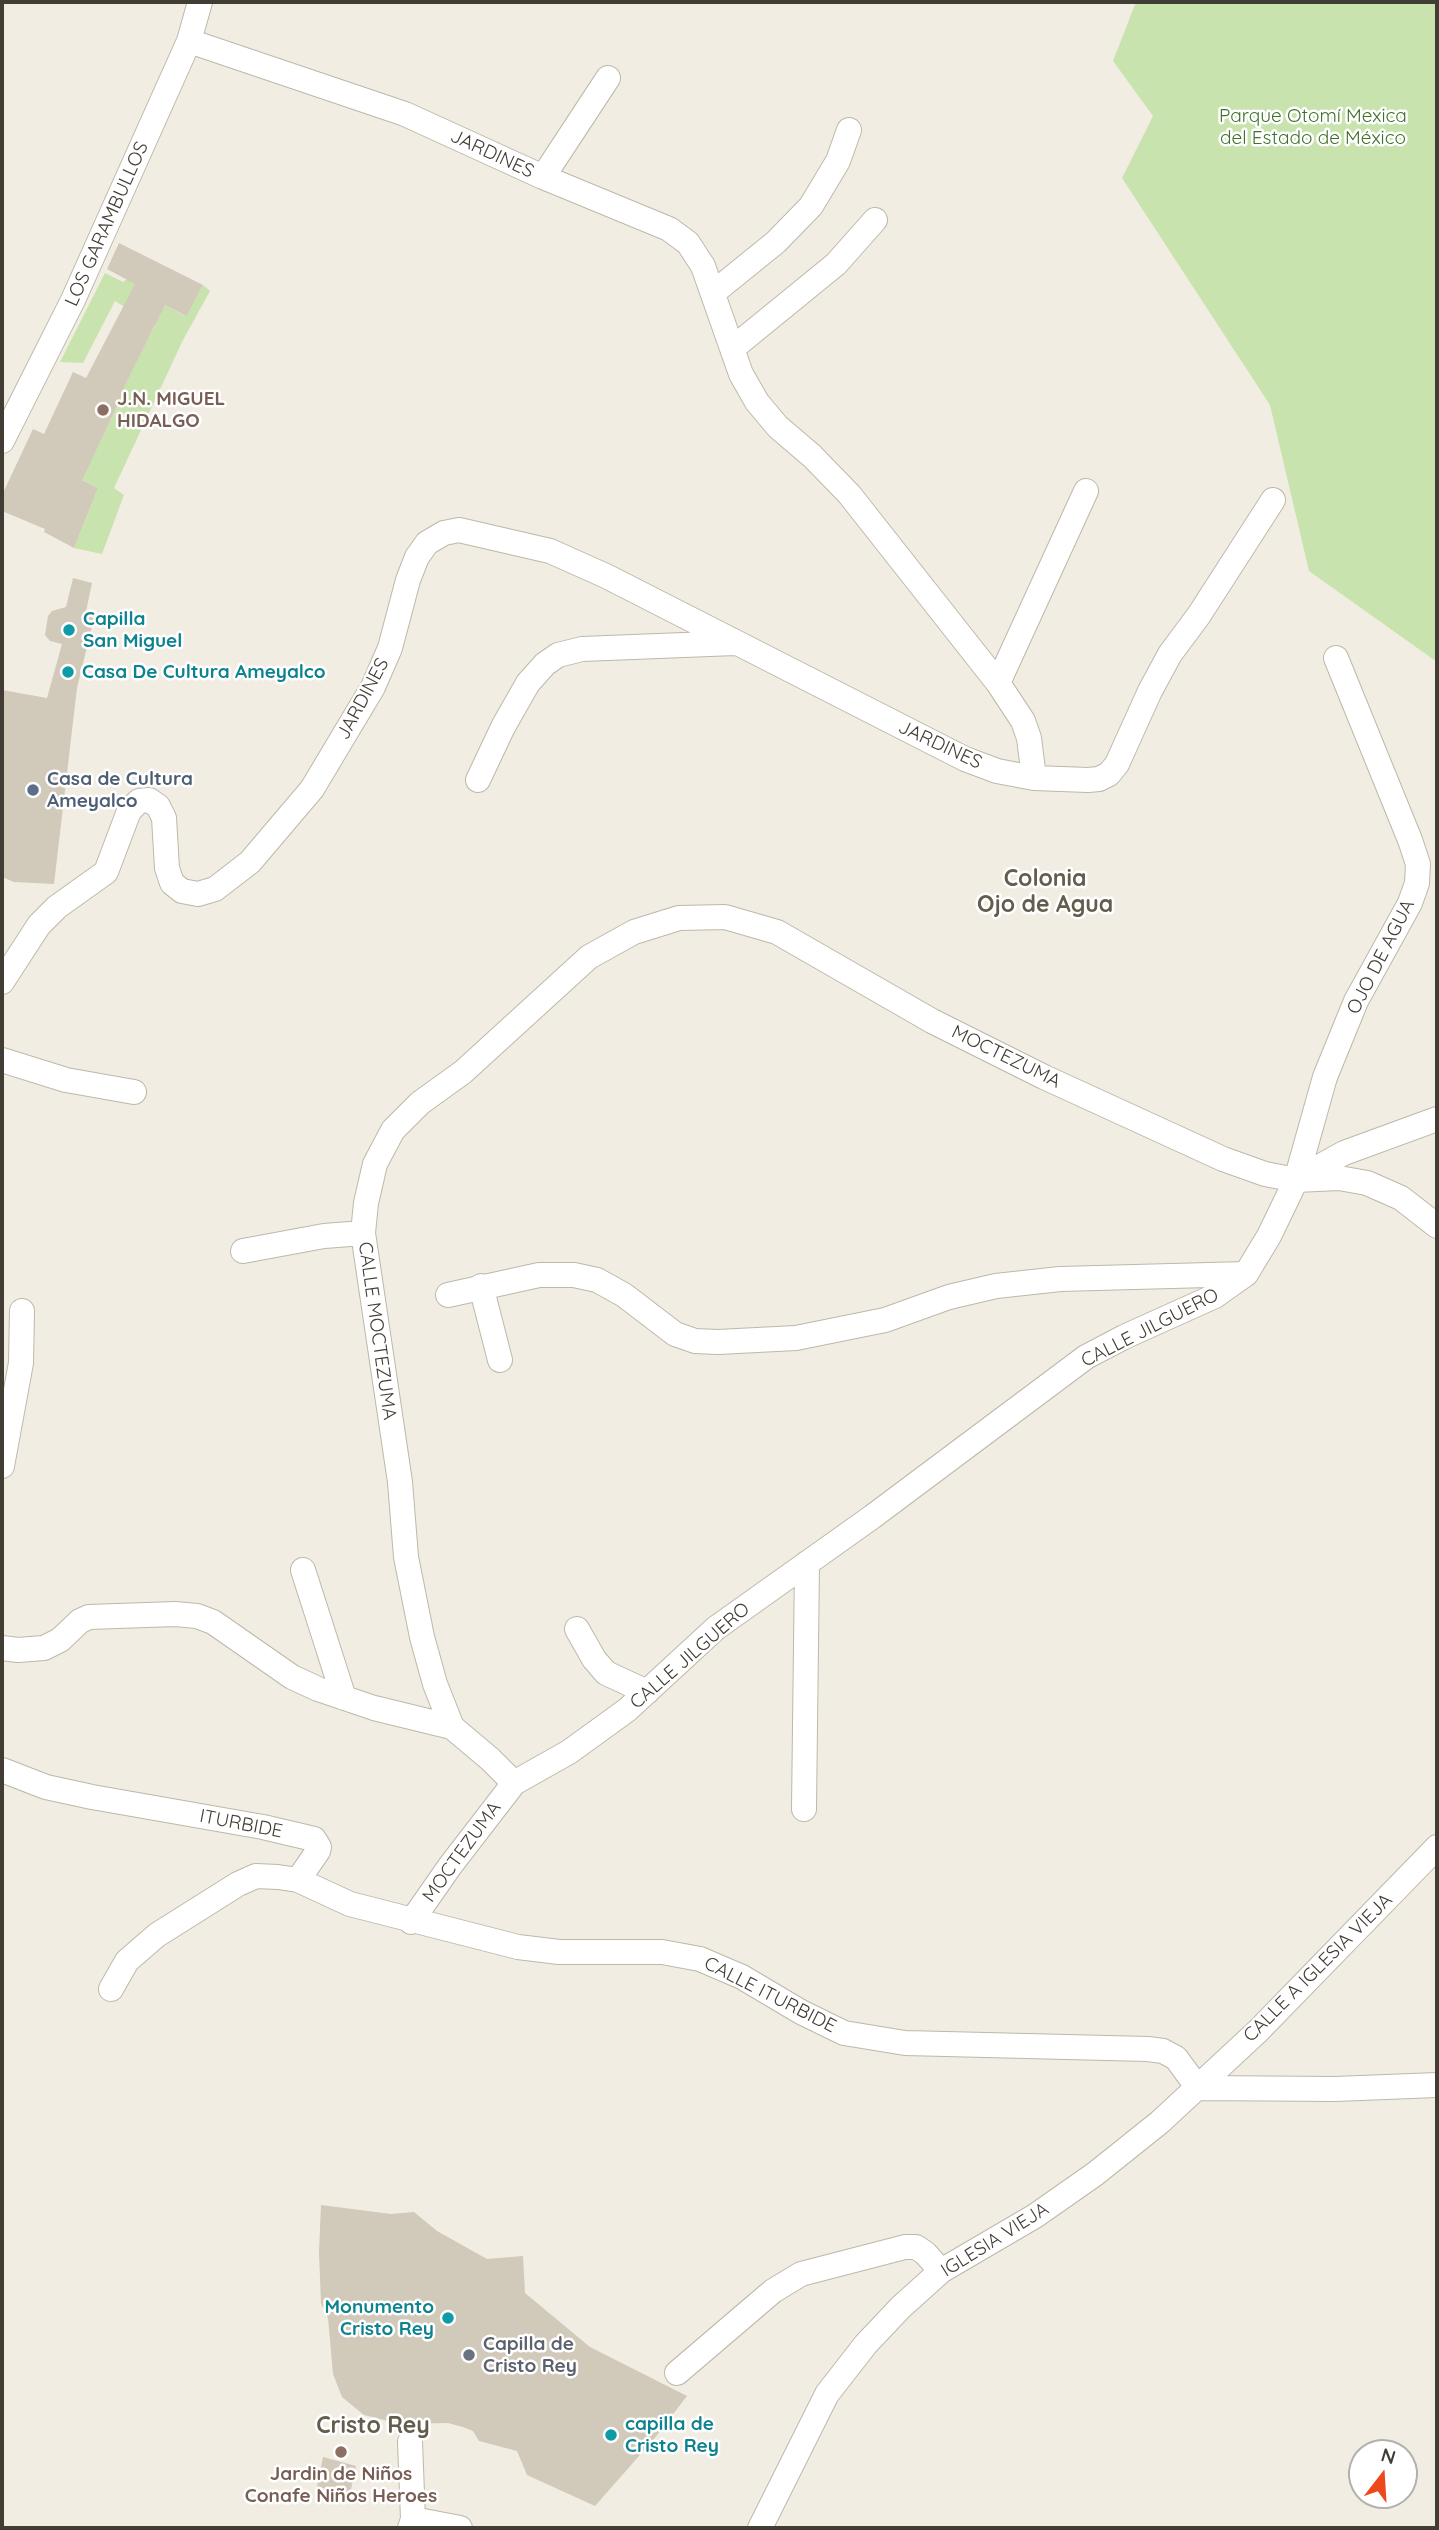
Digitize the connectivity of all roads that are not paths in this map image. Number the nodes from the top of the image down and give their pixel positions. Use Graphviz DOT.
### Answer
graph roads {
  1 [pos="200,2"];
  2 [pos="189,41"];
  3 [pos="607,78"];
  4 [pos="849,130"];
  5 [pos="543,177"];
  6 [pos="875,220"];
  7 [pos="713,293"];
  8 [pos="733,348"];
  9 [pos="2,441"];
  10 [pos="1086,491"];
  11 [pos="1273,500"];
  12 [pos="740,643"];
  13 [pos="1336,658"];
  14 [pos="998,683"];
  15 [pos="1034,778"];
  16 [pos="478,780"];
  17 [pos="725,917"];
  18 [pos="2,982"];
  19 [pos="2,1060"];
  20 [pos="134,1092"];
  21 [pos="1437,1119"];
  22 [pos="1296,1180"];
  23 [pos="1437,1226"];
  24 [pos="363,1233"];
  25 [pos="243,1251"];
  26 [pos="1246,1274"];
  27 [pos="481,1286"];
  28 [pos="448,1295"];
  29 [pos="22,1311"];
  30 [pos="500,1360"];
  31 [pos="3,1457"];
  32 [pos="807,1563"];
  33 [pos="303,1570"];
  34 [pos="577,1629"];
  35 [pos="2,1648"];
  36 [pos="647,1692"];
  37 [pos="344,1698"];
  38 [pos="452,1727"];
  39 [pos="2,1770"];
  40 [pos="514,1783"];
  41 [pos="804,1810"];
  42 [pos="1437,1847"];
  43 [pos="298,1880"];
  44 [pos="411,1922"];
  45 [pos="111,1989"];
  46 [pos="1437,2085"];
  47 [pos="1198,2088"];
  48 [pos="941,2271"];
  49 [pos="677,2373"];
  50 [pos="410,2442"];
  51 [pos="411,2524"];
  52 [pos="460,2528"];
  53 [pos="760,2528"];
  1 -- 2 [label="street, LOS GARAMBULLOS"];
  2 -- 5 [label="street, JARDINES"];
  2 -- 9 [label="street, LOS GARAMBULLOS"];
  3 -- 5 [label="street"];
  4 -- 7 [label="street"];
  5 -- 7 [label="street, JARDINES"];
  6 -- 8 [label="street"];
  7 -- 8 [label="street, JARDINES"];
  8 -- 14 [label="street, JARDINES"];
  10 -- 14 [label="street"];
  11 -- 15 [label="street"];
  12 -- 15 [label="street, JARDINES"];
  12 -- 16 [label="street"];
  12 -- 18 [label="street, JARDINES"];
  13 -- 22 [label="street, OJO DE AGUA"];
  14 -- 15 [label="street, JARDINES"];
  17 -- 22 [label="street, MOCTEZUMA"];
  17 -- 24 [label="street, CALLE MOCTEZUMA"];
  19 -- 20 [label="street"];
  21 -- 22 [label="street"];
  22 -- 23 [label="street"];
  22 -- 26 [label="street, CALLE JILGUERO"];
  24 -- 25 [label="street"];
  24 -- 38 [label="street, CALLE MOCTEZUMA"];
  26 -- 27 [label="street"];
  26 -- 32 [label="street, CALLE JILGUERO"];
  27 -- 28 [label="street"];
  27 -- 30 [label="street"];
  29 -- 31 [label="street"];
  32 -- 36 [label="street, CALLE JILGUERO"];
  32 -- 41 [label="street"];
  33 -- 37 [label="street"];
  34 -- 36 [label="street"];
  35 -- 37 [label="street"];
  36 -- 40 [label="street, CALLE JILGUERO"];
  37 -- 38 [label="street"];
  38 -- 40 [label="street"];
  39 -- 43 [label="street, ITURBIDE"];
  40 -- 44 [label="street, MOCTEZUMA"];
  42 -- 47 [label="street, CALLE A IGLESIA VIEJA"];
  43 -- 44 [label="street"];
  43 -- 45 [label="street"];
  44 -- 47 [label="street, CALLE ITURBIDE"];
  46 -- 47 [label="street"];
  47 -- 48 [label="street, IGLESIA VIEJA"];
  48 -- 49 [label="street"];
  48 -- 53 [label="street, IGLESIA VIEJA"];
  50 -- 51 [label="street"];
  51 -- 52 [label="street"];
}
